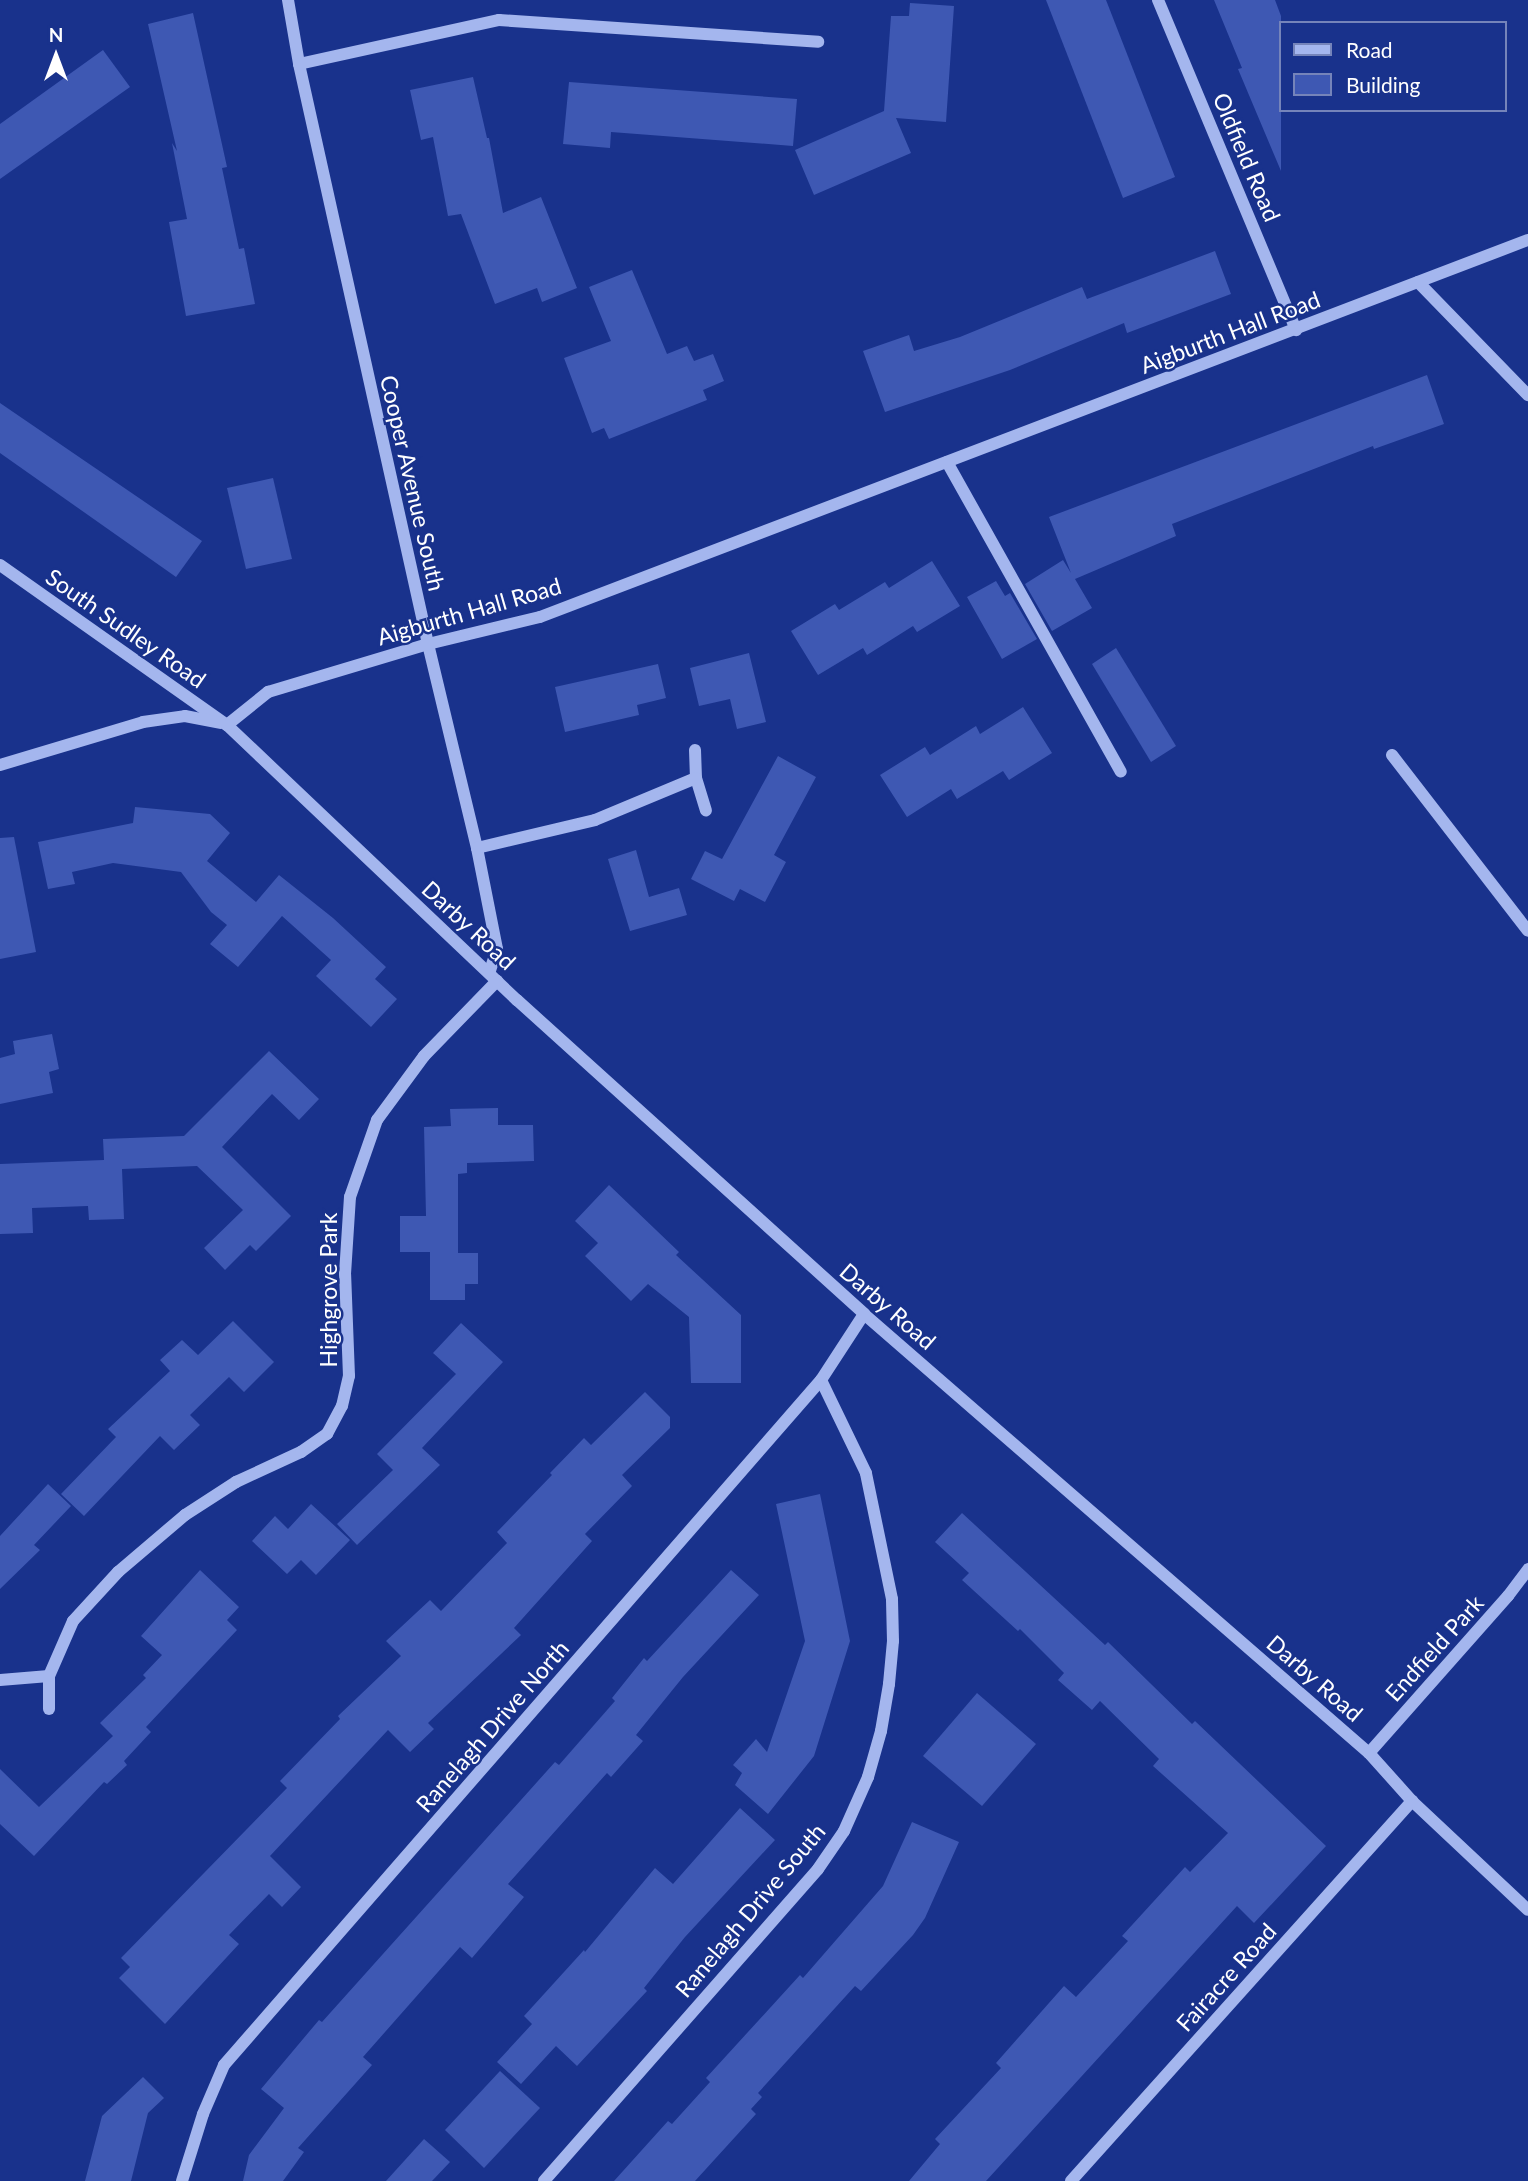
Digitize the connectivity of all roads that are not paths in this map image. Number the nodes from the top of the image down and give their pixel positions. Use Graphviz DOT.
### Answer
graph roads {
  1 [pos="288,0"];
  2 [pos="1158,0"];
  3 [pos="818,43"];
  4 [pos="299,64"];
  5 [pos="1528,240"];
  6 [pos="1418,282"];
  7 [pos="1296,330"];
  8 [pos="1528,396"];
  9 [pos="947,462"];
  10 [pos="0,565"];
  11 [pos="428,644"];
  12 [pos="227,725"];
  13 [pos="695,750"];
  14 [pos="1392,755"];
  15 [pos="0,765"];
  16 [pos="1121,772"];
  17 [pos="696,778"];
  18 [pos="706,811"];
  19 [pos="477,848"];
  20 [pos="1528,931"];
  21 [pos="493,977"];
  22 [pos="864,1314"];
  23 [pos="821,1380"];
  24 [pos="1528,1569"];
  25 [pos="49,1676"];
  26 [pos="0,1680"];
  27 [pos="49,1709"];
  28 [pos="1368,1753"];
  29 [pos="1412,1801"];
  30 [pos="1528,1910"];
  31 [pos="182,2181"];
  32 [pos="544,2181"];
  33 [pos="1071,2181"];
  1 -- 4 [label="street, Cooper Avenue South"];
  2 -- 7 [label="street, Oldfield Road"];
  3 -- 4 [label="street"];
  4 -- 11 [label="street, Cooper Avenue South"];
  5 -- 6 [label="street, Aigburth Hall Road"];
  6 -- 7 [label="street, Aigburth Hall Road"];
  6 -- 8 [label="street"];
  7 -- 9 [label="street, Aigburth Hall Road"];
  9 -- 11 [label="street, Aigburth Hall Road"];
  9 -- 16 [label="street"];
  10 -- 12 [label="street, South Sudley Road"];
  11 -- 12 [label="street, Aigburth Hall Road"];
  11 -- 19 [label="street, Cooper Avenue South"];
  12 -- 15 [label="street"];
  12 -- 21 [label="street, Darby Road"];
  13 -- 17 [label="street"];
  14 -- 20 [label="street"];
  17 -- 18 [label="street"];
  17 -- 19 [label="street"];
  19 -- 21 [label="street, Cooper Avenue South"];
  21 -- 22 [label="street, Darby Road"];
  21 -- 25 [label="street, Highgrove Park"];
  22 -- 23 [label="street, Ranelagh Drive North"];
  22 -- 28 [label="street, Darby Road"];
  23 -- 31 [label="street, Ranelagh Drive North"];
  23 -- 32 [label="street, Ranelagh Drive South"];
  24 -- 28 [label="street, Endfield Park"];
  25 -- 26 [label="street"];
  25 -- 27 [label="street, Highgrove Park"];
  28 -- 29 [label="street, Darby Road"];
  29 -- 30 [label="street, Darby Road"];
  29 -- 33 [label="street, Fairacre Road"];
}
